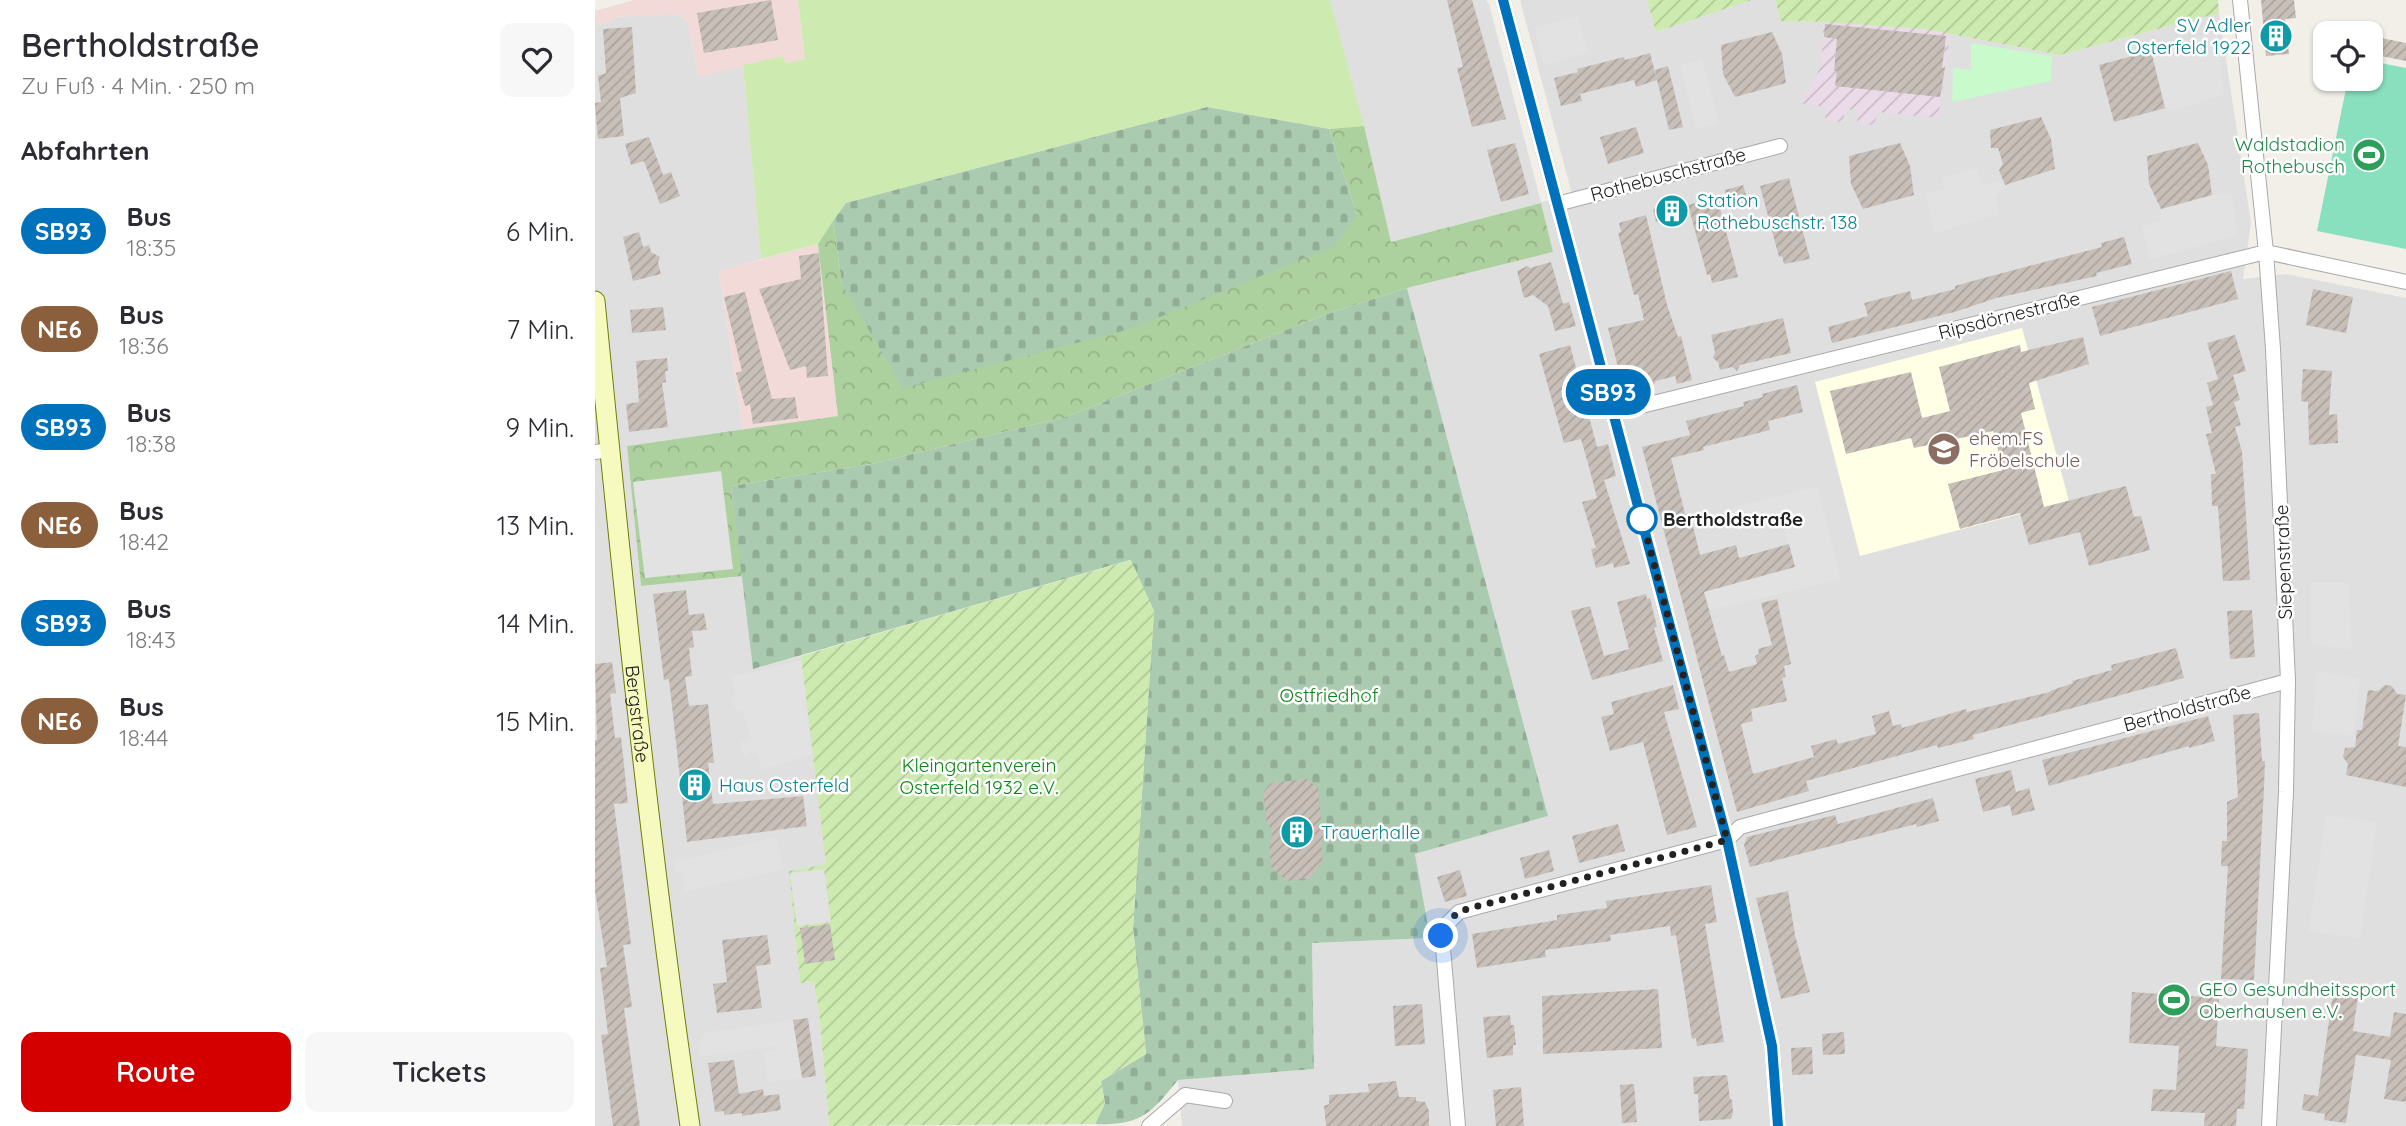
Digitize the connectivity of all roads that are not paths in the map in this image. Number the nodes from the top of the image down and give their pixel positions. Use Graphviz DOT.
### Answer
graph roads {
  1 [pos="1503,0"];
  2 [pos="2240,0"];
  3 [pos="1780,145"];
  4 [pos="1557,204"];
  5 [pos="2266,252"];
  6 [pos="2406,282"];
  7 [pos="595,300"];
  8 [pos="1613,413"];
  9 [pos="602,451"];
  10 [pos="2288,681"];
  11 [pos="1727,840"];
  12 [pos="1224,1101"];
  13 [pos="690,1126"];
  14 [pos="1149,1126"];
  15 [pos="1458,1126"];
  16 [pos="1778,1126"];
  17 [pos="2269,1126"];
  1 -- 4 [label="street"];
  2 -- 5 [label="street, Siepenstraße"];
  3 -- 4 [label="street, Rothebuschstraße"];
  4 -- 8 [label="street"];
  5 -- 6 [label="street, Ripsdörnestraße"];
  5 -- 8 [label="street, Ripsdörnestraße"];
  5 -- 10 [label="street, Siepenstraße"];
  7 -- 9 [label="street, Bergstraße"];
  8 -- 11 [label="street"];
  9 -- 13 [label="street, Bergstraße"];
  10 -- 11 [label="street, Bertholdstraße"];
  10 -- 17 [label="street, Siepenstraße"];
  11 -- 15 [label="street, Bertholdstraße"];
  11 -- 16 [label="street"];
  12 -- 14 [label="street"];
}
